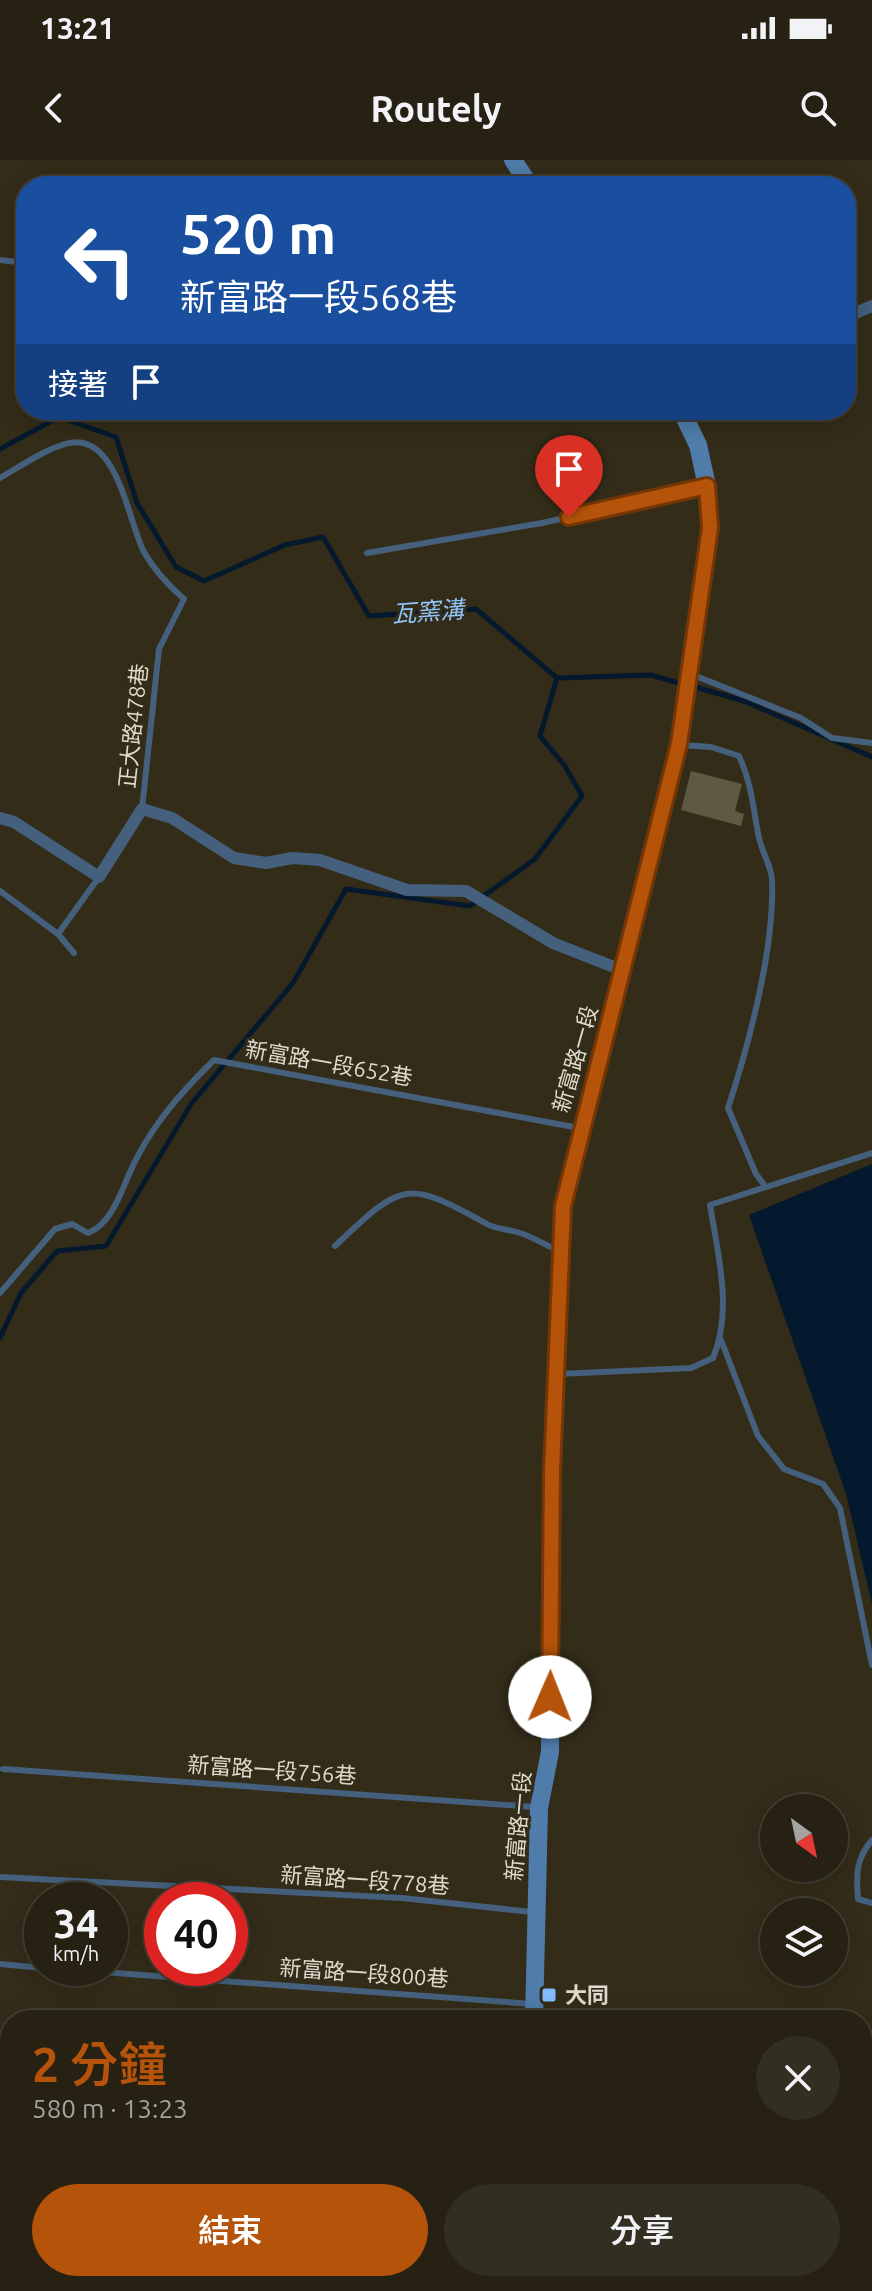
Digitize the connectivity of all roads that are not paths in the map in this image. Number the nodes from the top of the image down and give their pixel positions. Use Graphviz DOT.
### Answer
graph roads {
  1 [pos="686,420"];
  2 [pos="0,478"];
  3 [pos="707,486"];
  4 [pos="367,553"];
  5 [pos="691,674"];
  6 [pos="872,743"];
  7 [pos="679,744"];
  8 [pos="142,809"];
  9 [pos="0,818"];
  10 [pos="99,877"];
  11 [pos="0,891"];
  12 [pos="58,934"];
  13 [pos="74,953"];
  14 [pos="624,971"];
  15 [pos="580,1128"];
  16 [pos="872,1153"];
  17 [pos="765,1186"];
  18 [pos="335,1246"];
  19 [pos="560,1251"];
  20 [pos="0,1293"];
  21 [pos="721,1340"];
  22 [pos="556,1374"];
  23 [pos="872,1665"];
  24 [pos="3,1769"];
  25 [pos="539,1808"];
  26 [pos="872,1840"];
  27 [pos="0,1877"];
  28 [pos="872,1903"];
  29 [pos="536,1912"];
  30 [pos="0,1964"];
  31 [pos="24,1966"];
  32 [pos="128,1975"];
  33 [pos="511,2010"];
  34 [pos="533,2010"];
  1 -- 3 [label="street, 新富路一段"];
  2 -- 8 [label="lane, 正大路478巷"];
  3 -- 4 [label="lane"];
  3 -- 5 [label="street, 新富路一段"];
  5 -- 6 [label="lane"];
  5 -- 7 [label="street, 新富路一段"];
  7 -- 14 [label="street, 新富路一段"];
  7 -- 17 [label="lane"];
  8 -- 10 [label="street"];
  8 -- 14 [label="street"];
  9 -- 10 [label="street"];
  10 -- 12 [label="lane"];
  11 -- 12 [label="lane"];
  12 -- 13 [label="lane"];
  14 -- 15 [label="street, 新富路一段"];
  15 -- 19 [label="street, 新富路一段"];
  15 -- 20 [label="lane, 新富路一段652巷"];
  16 -- 17 [label="lane"];
  17 -- 21 [label="lane"];
  18 -- 19 [label="lane"];
  19 -- 22 [label="street, 新富路一段"];
  21 -- 22 [label="lane"];
  21 -- 23 [label="lane"];
  22 -- 25 [label="street, 新富路一段"];
  24 -- 25 [label="lane, 新富路一段756巷"];
  25 -- 29 [label="street, 新富路一段"];
  26 -- 28 [label="lane"];
  27 -- 29 [label="lane, 新富路一段778巷"];
  29 -- 34 [label="street, 新富路一段"];
  30 -- 31 [label="lane"];
  32 -- 33 [label="lane, 新富路一段800巷"];
}
